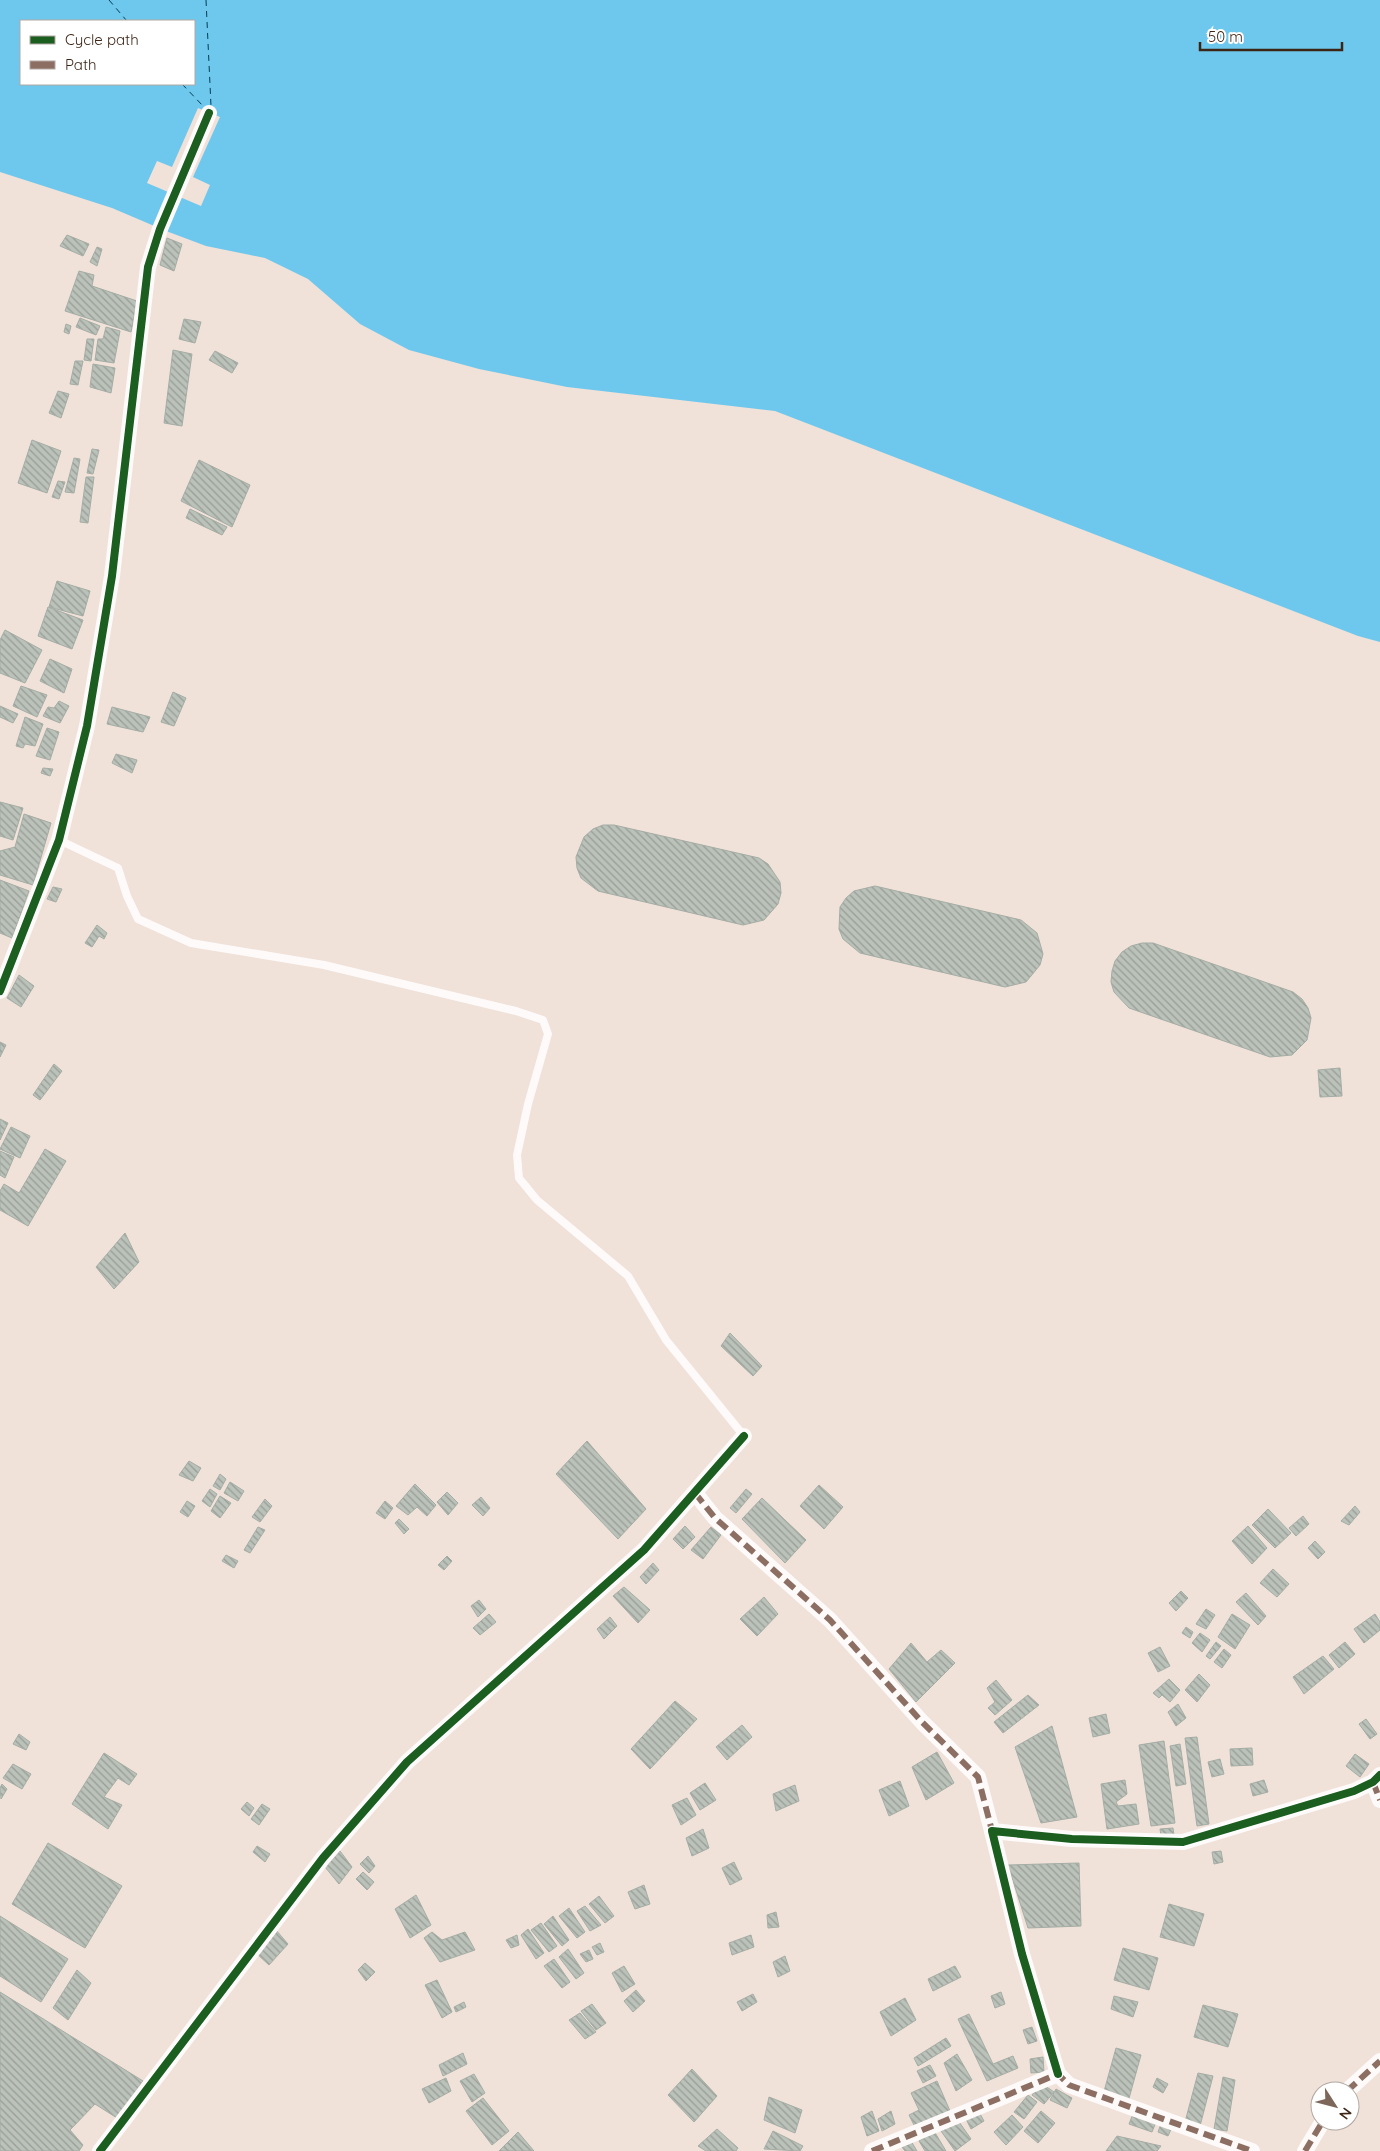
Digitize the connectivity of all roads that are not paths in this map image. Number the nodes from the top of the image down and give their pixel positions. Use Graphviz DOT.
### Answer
graph roads {
  1 [pos="209,113"];
  2 [pos="59,840"];
  3 [pos="0,992"];
  4 [pos="744,1436"];
  5 [pos="695,1493"];
  6 [pos="1377,1779"];
  7 [pos="1380,1800"];
  8 [pos="992,1831"];
  9 [pos="1380,2060"];
  10 [pos="1058,2074"];
  11 [pos="1358,2081"];
  12 [pos="1316,2131"];
  13 [pos="100,2151"];
  14 [pos="872,2151"];
  15 [pos="1252,2151"];
  16 [pos="1305,2151"];
  1 -- 2 [label="street"];
  2 -- 3 [label="street"];
  2 -- 4 [label="lane"];
  4 -- 5 [label="street"];
  5 -- 8 [label="street"];
  5 -- 13 [label="street"];
  6 -- 7 [label="street"];
  6 -- 8 [label="street"];
  8 -- 10 [label="street"];
  9 -- 11 [label="street"];
  10 -- 14 [label="street"];
  10 -- 15 [label="street"];
  12 -- 16 [label="street"];
}
